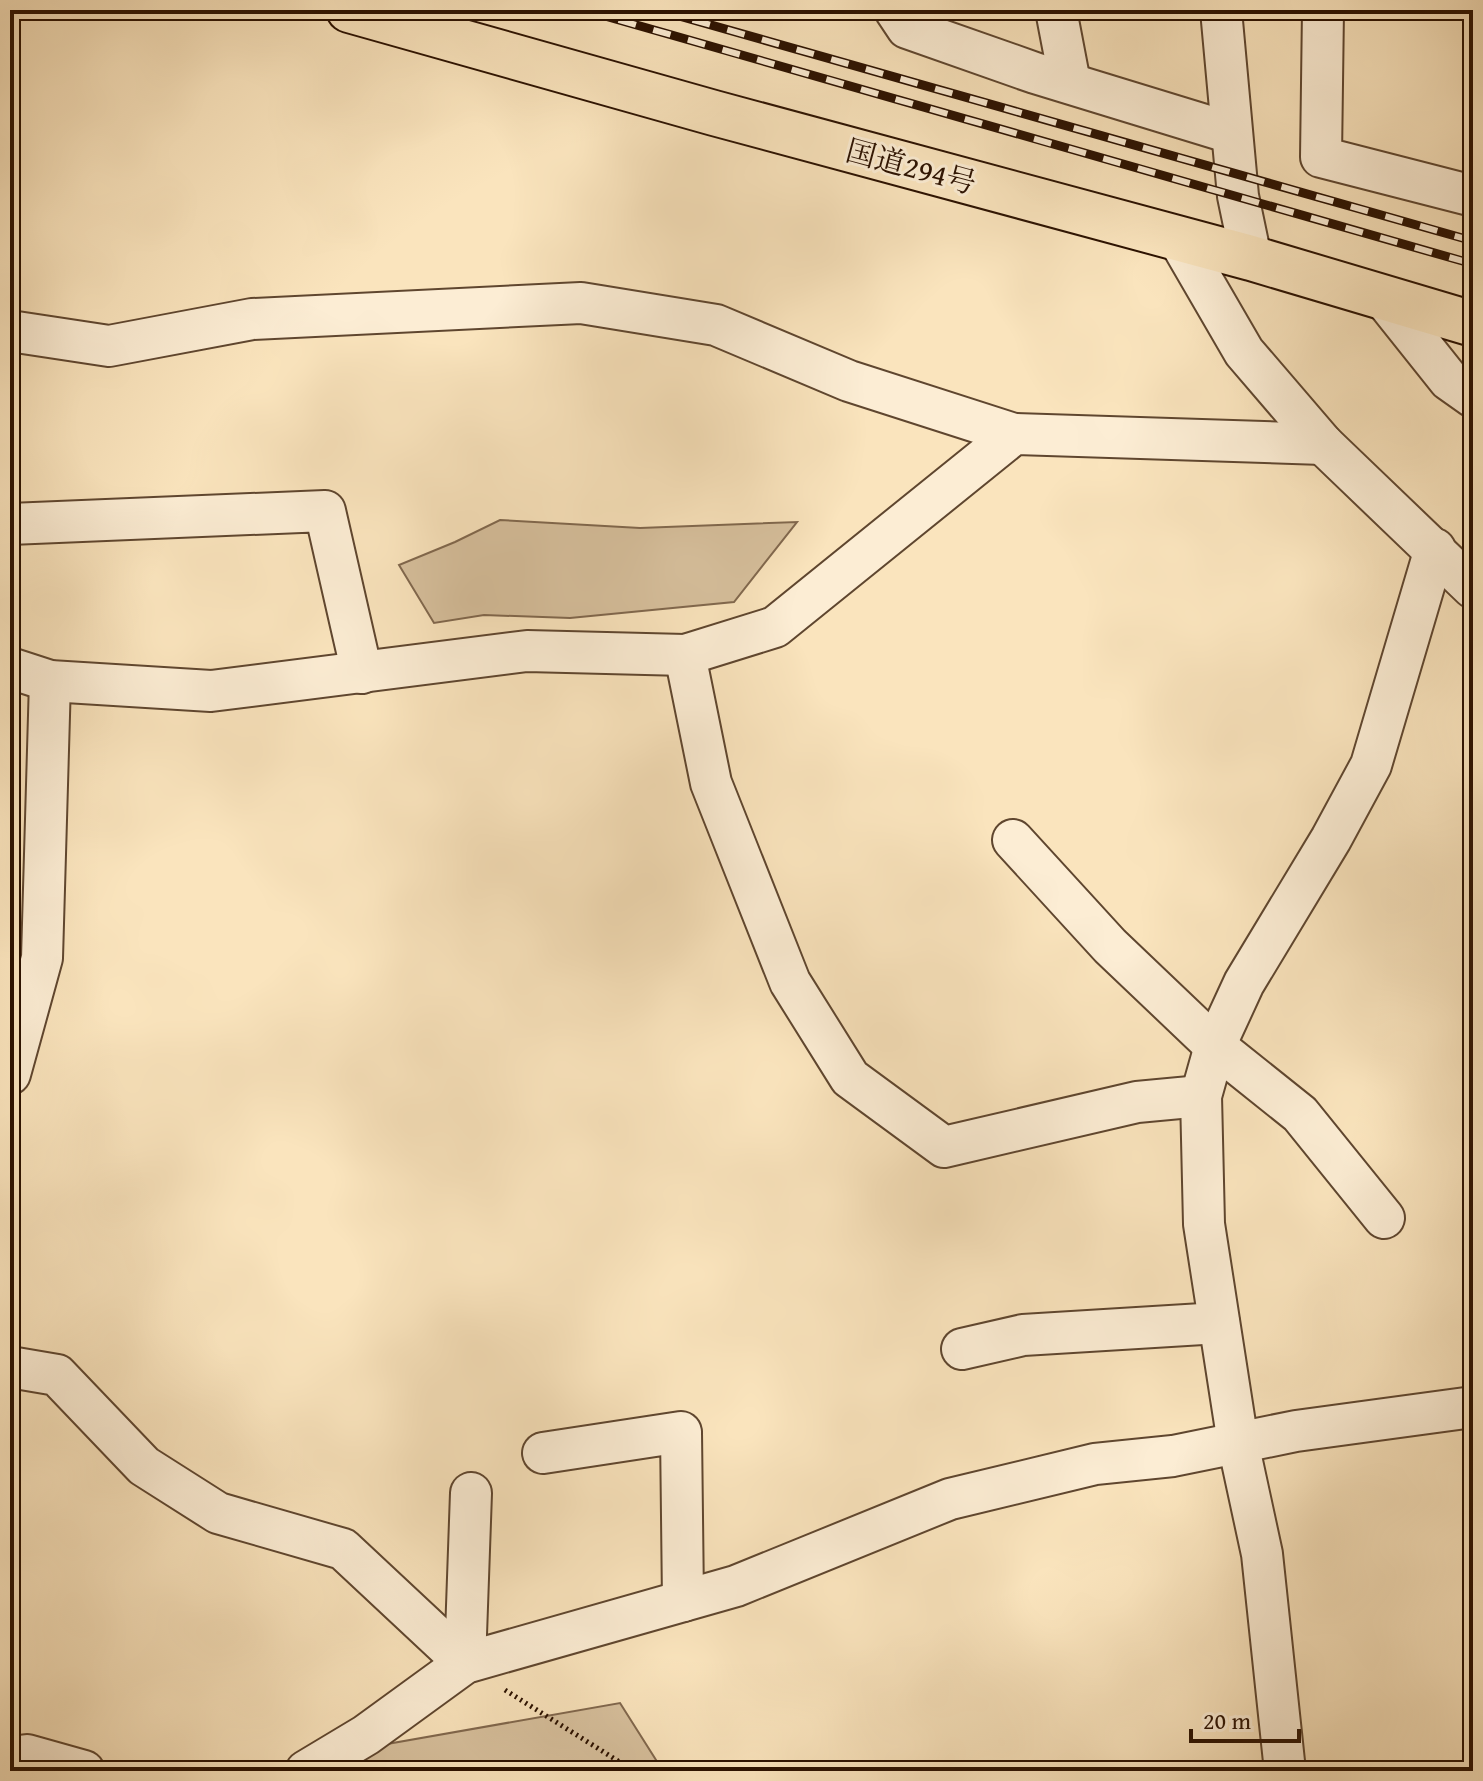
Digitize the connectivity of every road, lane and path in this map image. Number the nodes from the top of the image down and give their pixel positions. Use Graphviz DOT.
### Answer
graph roads {
  1 [pos="349,10"];
  2 [pos="895,10"];
  3 [pos="1056,10"];
  4 [pos="1221,10"];
  5 [pos="1323,10"];
  6 [pos="1070,83"];
  7 [pos="1231,133"];
  8 [pos="1473,196"];
  9 [pos="1179,240"];
  10 [pos="1251,258"];
  11 [pos="1382,296"];
  12 [pos="1473,324"];
  13 [pos="10,331"];
  14 [pos="1473,397"];
  15 [pos="1014,434"];
  16 [pos="1323,444"];
  17 [pos="10,524"];
  18 [pos="1435,549"];
  19 [pos="1473,588"];
  20 [pos="685,655"];
  21 [pos="10,668"];
  22 [pos="362,673"];
  23 [pos="50,681"];
  24 [pos="1013,840"];
  25 [pos="1215,1046"];
  26 [pos="10,1074"];
  27 [pos="1201,1096"];
  28 [pos="1384,1218"];
  29 [pos="1219,1323"];
  30 [pos="962,1349"];
  31 [pos="10,1367"];
  32 [pos="1473,1407"];
  33 [pos="1238,1443"];
  34 [pos="543,1453"];
  35 [pos="471,1493"];
  36 [pos="683,1601"];
  37 [pos="465,1663"];
  38 [pos="10,1757"];
  39 [pos="84,1771"];
  40 [pos="306,1771"];
  41 [pos="634,1771"];
  42 [pos="1285,1771"];
  1 -- 9 [label="highway, 国道294号"];
  2 -- 6 [label="street"];
  3 -- 6 [label="street"];
  4 -- 7 [label="street"];
  5 -- 8 [label="street"];
  6 -- 7 [label="street"];
  7 -- 10 [label="street"];
  9 -- 10 [label="highway, 国道294号"];
  9 -- 16 [label="street"];
  10 -- 11 [label="highway, 国道294号"];
  11 -- 12 [label="highway, 国道294号"];
  11 -- 14 [label="street"];
  13 -- 15 [label="street"];
  15 -- 16 [label="street"];
  15 -- 20 [label="street"];
  16 -- 18 [label="street"];
  17 -- 22 [label="street"];
  18 -- 19 [label="street"];
  18 -- 25 [label="street"];
  20 -- 22 [label="street"];
  20 -- 27 [label="street"];
  21 -- 23 [label="street"];
  22 -- 23 [label="street"];
  23 -- 26 [label="street"];
  24 -- 25 [label="street"];
  25 -- 27 [label="street"];
  25 -- 28 [label="street"];
  27 -- 29 [label="street"];
  29 -- 30 [label="street"];
  29 -- 33 [label="street"];
  31 -- 37 [label="street"];
  32 -- 33 [label="street"];
  33 -- 36 [label="street"];
  33 -- 42 [label="street"];
  34 -- 36 [label="street"];
  35 -- 37 [label="street"];
  36 -- 37 [label="street"];
  37 -- 40 [label="street"];
  37 -- 41 [label="path"];
  38 -- 39 [label="street"];
}
